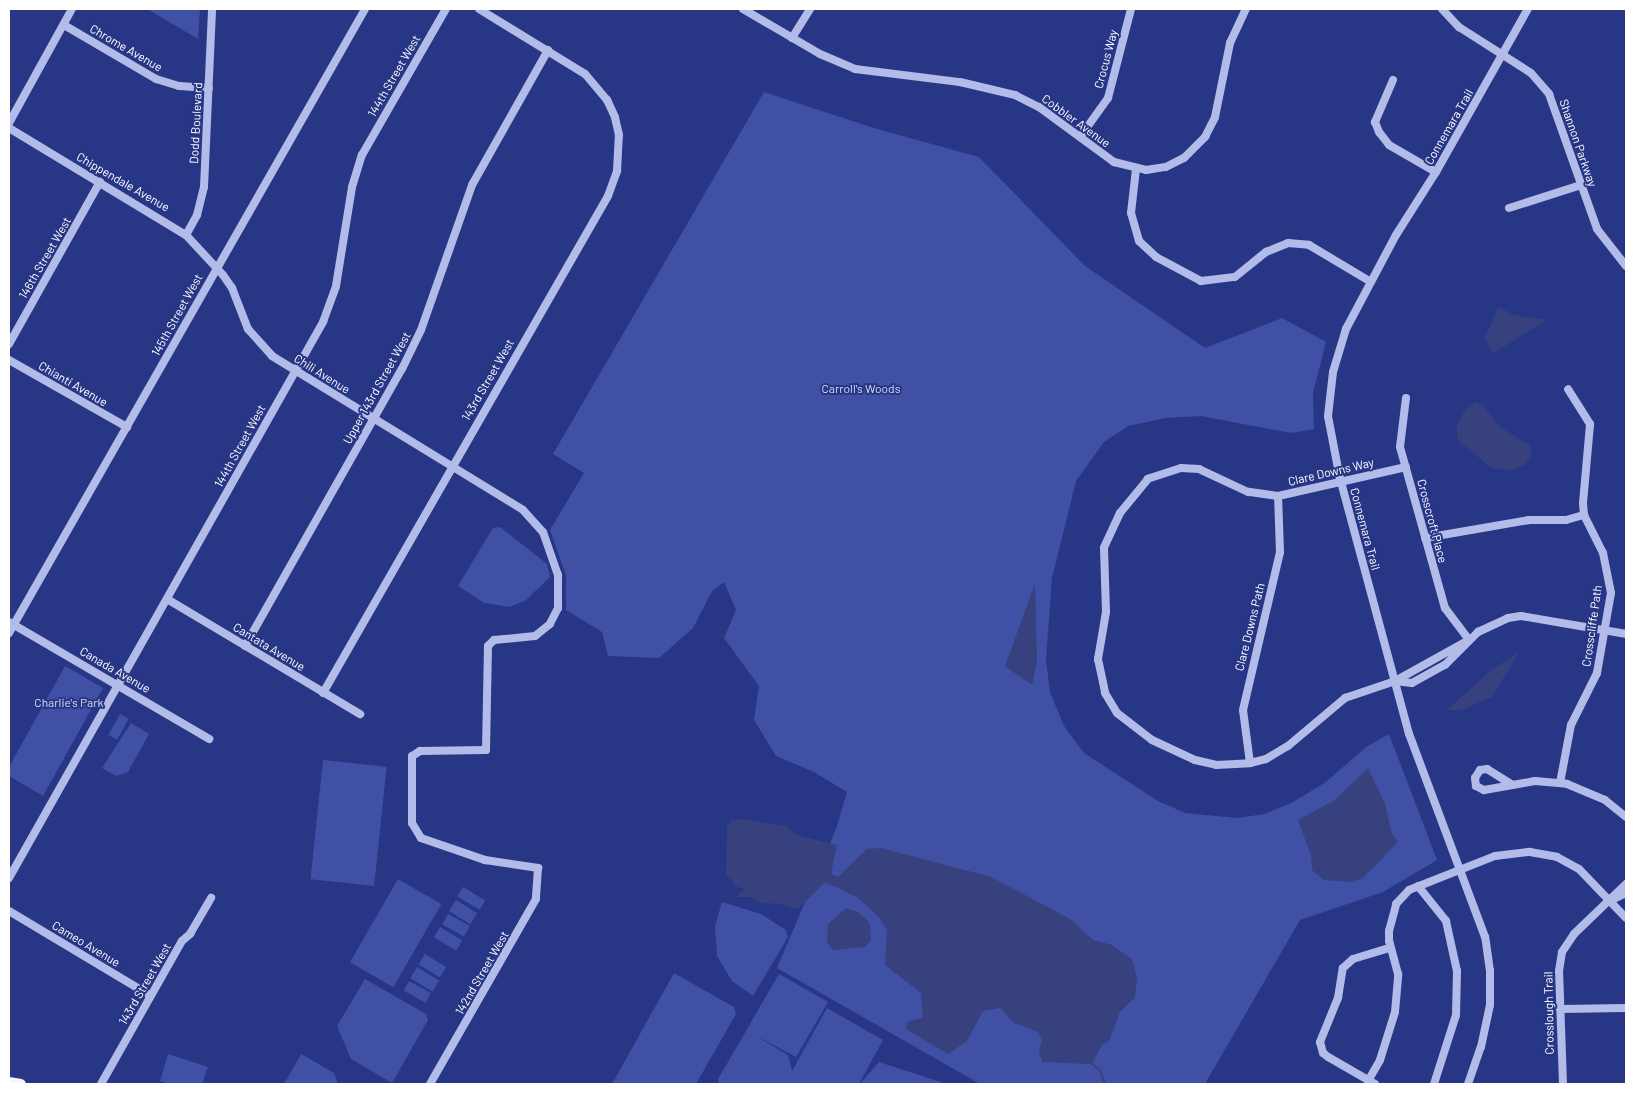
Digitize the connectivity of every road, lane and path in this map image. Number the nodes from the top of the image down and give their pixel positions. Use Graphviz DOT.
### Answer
graph roads {
  1 [pos="72,9"];
  2 [pos="212,9"];
  3 [pos="365,9"];
  4 [pos="446,9"];
  5 [pos="479,9"];
  6 [pos="743,9"];
  7 [pos="810,9"];
  8 [pos="1131,9"];
  9 [pos="1246,9"];
  10 [pos="1442,9"];
  11 [pos="1528,9"];
  12 [pos="64,25"];
  13 [pos="792,38"];
  14 [pos="548,50"];
  15 [pos="1503,54"];
  16 [pos="1393,80"];
  17 [pos="209,88"];
  18 [pos="9,123"];
  19 [pos="9,128"];
  20 [pos="1080,138"];
  21 [pos="1136,169"];
  22 [pos="1436,172"];
  23 [pos="100,182"];
  24 [pos="1581,185"];
  25 [pos="1509,208"];
  26 [pos="186,235"];
  27 [pos="216,266"];
  28 [pos="1626,266"];
  29 [pos="1371,282"];
  30 [pos="9,344"];
  31 [pos="9,360"];
  32 [pos="296,371"];
  33 [pos="1568,389"];
  34 [pos="1406,398"];
  35 [pos="373,420"];
  36 [pos="127,428"];
  37 [pos="451,467"];
  38 [pos="1406,467"];
  39 [pos="1340,479"];
  40 [pos="1278,496"];
  41 [pos="1584,515"];
  42 [pos="1425,538"];
  43 [pos="167,599"];
  44 [pos="11,623"];
  45 [pos="1605,630"];
  46 [pos="9,633"];
  47 [pos="1626,634"];
  48 [pos="1469,640"];
  49 [pos="245,646"];
  50 [pos="1395,681"];
  51 [pos="118,685"];
  52 [pos="323,693"];
  53 [pos="360,714"];
  54 [pos="209,739"];
  55 [pos="1250,763"];
  56 [pos="1560,783"];
  57 [pos="1511,784"];
  58 [pos="1626,817"];
  59 [pos="538,868"];
  60 [pos="1461,869"];
  61 [pos="9,878"];
  62 [pos="1626,884"];
  63 [pos="1418,886"];
  64 [pos="1626,893"];
  65 [pos="211,898"];
  66 [pos="1610,901"];
  67 [pos="9,911"];
  68 [pos="1626,918"];
  69 [pos="1390,948"];
  70 [pos="151,996"];
  71 [pos="1626,1008"];
  72 [pos="1560,1009"];
  73 [pos="9,1082"];
  74 [pos="1371,1082"];
  75 [pos="21,1084"];
  76 [pos="101,1084"];
  77 [pos="430,1084"];
  78 [pos="1434,1084"];
  79 [pos="1468,1084"];
  80 [pos="1563,1084"];
  1 -- 12 [label="street"];
  2 -- 17 [label="street, Dodd Boulevard"];
  3 -- 27 [label="street, 145th Street West"];
  4 -- 32 [label="street, 144th Street West"];
  5 -- 14 [label="street, 143rd Street West"];
  6 -- 13 [label="street, Cobbler Avenue"];
  7 -- 13 [label="street"];
  8 -- 20 [label="street, Crocus Way"];
  9 -- 21 [label="street, Cobbler Avenue"];
  10 -- 15 [label="street, Shannon Parkway"];
  11 -- 15 [label="street, Connemara Trail"];
  12 -- 17 [label="street, Chrome Avenue"];
  12 -- 18 [label="street"];
  13 -- 20 [label="street, Cobbler Avenue"];
  14 -- 35 [label="street, Upper 143rd Street West"];
  14 -- 37 [label="street, 143rd Street West"];
  15 -- 22 [label="street, Connemara Trail"];
  15 -- 24 [label="street, Shannon Parkway"];
  16 -- 22 [label="street"];
  17 -- 26 [label="street, Dodd Boulevard"];
  19 -- 23 [label="street, Chippendale Avenue"];
  20 -- 21 [label="street, Cobbler Avenue"];
  21 -- 29 [label="street"];
  22 -- 29 [label="street, Connemara Trail"];
  23 -- 26 [label="street, Chippendale Avenue"];
  23 -- 30 [label="street, 146th Street West"];
  24 -- 25 [label="street"];
  24 -- 28 [label="street, Shannon Parkway"];
  26 -- 27 [label="street, Chippendale Avenue"];
  27 -- 32 [label="street, Chili Avenue"];
  27 -- 36 [label="street, 145th Street West"];
  29 -- 39 [label="street, Connemara Trail"];
  31 -- 36 [label="street, Chianti Avenue"];
  32 -- 35 [label="street, Chili Avenue"];
  32 -- 43 [label="street, 144th Street West"];
  33 -- 41 [label="street, Crosscliffe Path"];
  34 -- 38 [label="street, Crosscroft Place"];
  35 -- 37 [label="street, Chili Avenue"];
  35 -- 49 [label="street, Upper 143rd Street West"];
  36 -- 44 [label="street, 145th Street West"];
  37 -- 52 [label="street, 143rd Street West"];
  37 -- 59 [label="street, Chili Avenue"];
  38 -- 39 [label="street, Clare Downs Way"];
  38 -- 42 [label="street, Crosscroft Place"];
  39 -- 40 [label="street, Clare Downs Way"];
  39 -- 50 [label="street, Connemara Trail"];
  40 -- 55 [label="street, Clare Downs Path"];
  40 -- 55 [label="street, Clare Downs Way"];
  41 -- 42 [label="street"];
  41 -- 45 [label="street, Crosscliffe Path"];
  42 -- 48 [label="street, Crosscroft Place"];
  43 -- 49 [label="street, Cantata Avenue"];
  43 -- 51 [label="street, 144th Street West"];
  44 -- 46 [label="street, 145th Street West"];
  44 -- 51 [label="street, Canada Avenue"];
  45 -- 47 [label="street, Clare Downs Way"];
  45 -- 48 [label="street, Clare Downs Way"];
  45 -- 56 [label="street, Crosscliffe Path"];
  48 -- 50 [label="street, Clare Downs Way"];
  49 -- 52 [label="street, Cantata Avenue"];
  50 -- 55 [label="street, Clare Downs Way"];
  50 -- 60 [label="street, Connemara Trail"];
  51 -- 54 [label="street, Canada Avenue"];
  51 -- 61 [label="street, 144th Street West"];
  52 -- 53 [label="street, Cantata Avenue"];
  56 -- 57 [label="street"];
  56 -- 58 [label="street"];
  59 -- 77 [label="street, 142nd Street West"];
  60 -- 63 [label="street"];
  60 -- 66 [label="street"];
  60 -- 79 [label="street, Connemara Trail"];
  62 -- 66 [label="street, Crosslough Trail"];
  63 -- 69 [label="street"];
  63 -- 78 [label="street"];
  64 -- 66 [label="street, Crosslough Trail"];
  65 -- 70 [label="street, 143rd Street West"];
  66 -- 68 [label="street"];
  66 -- 72 [label="street, Crosslough Trail"];
  67 -- 70 [label="street, Cameo Avenue"];
  69 -- 74 [label="street"];
  69 -- 74 [label="street"];
  70 -- 76 [label="street, 143rd Street West"];
  71 -- 72 [label="street"];
  72 -- 80 [label="street, Crosslough Trail"];
  73 -- 75 [label="main road"];
}
